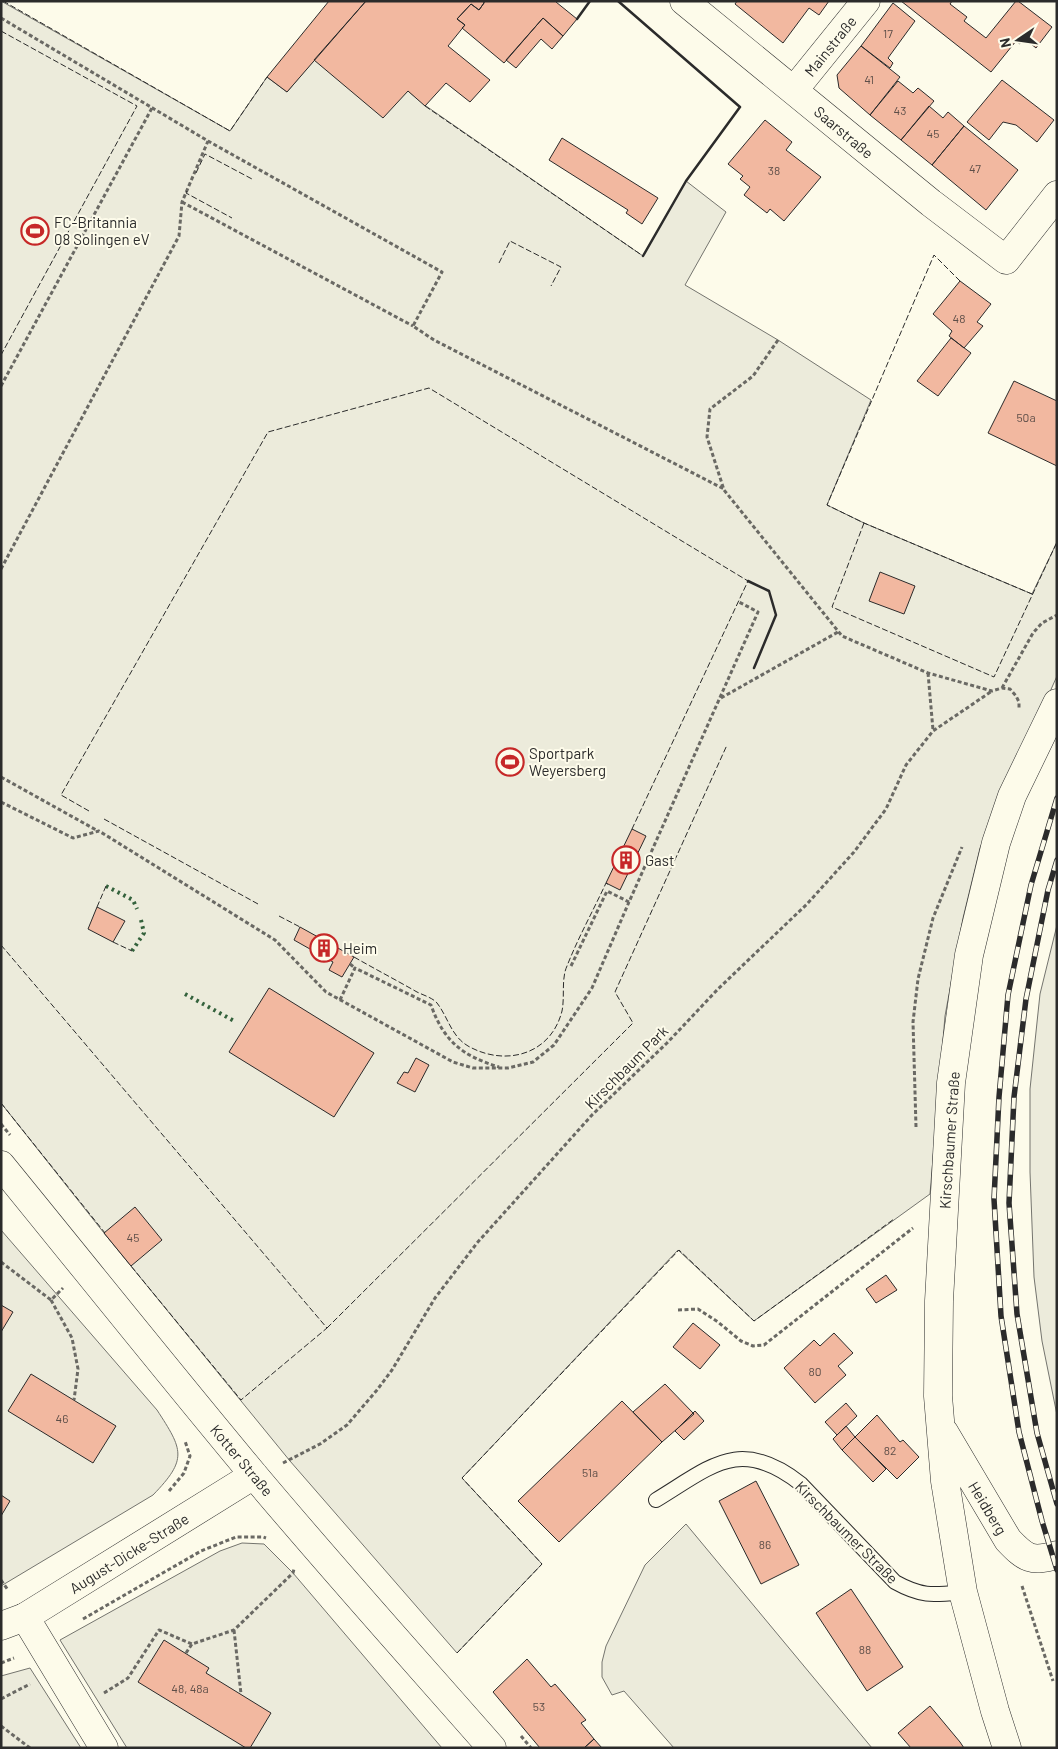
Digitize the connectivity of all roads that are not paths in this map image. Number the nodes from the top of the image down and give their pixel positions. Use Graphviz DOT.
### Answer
graph roads {
  1 [pos="684,1"];
  2 [pos="866,1"];
  3 [pos="794,90"];
  4 [pos="1057,195"];
  5 [pos="1057,703"];
  6 [pos="1,1165"];
  7 [pos="940,1427"];
  8 [pos="254,1475"];
  9 [pos="656,1500"];
  10 [pos="1057,1555"];
  11 [pos="963,1592"];
  12 [pos="13,1621"];
  13 [pos="104,1748"];
  14 [pos="492,1748"];
  15 [pos="1007,1748"];
  1 -- 3 [label="street, Saarstraße"];
  2 -- 3 [label="street, Mainstraße"];
  3 -- 4 [label="street, Saarstraße"];
  5 -- 7 [label="street, Kirschbaumer Straße"];
  6 -- 8 [label="street, Kotter Straße"];
  7 -- 10 [label="street, Heidberg"];
  7 -- 11 [label="street, Kirschbaumer Straße"];
  8 -- 12 [label="street, August-Dicke-Straße"];
  8 -- 14 [label="street, Kotter Straße"];
  9 -- 11 [label="lane, Kirschbaumer Straße"];
  11 -- 15 [label="street, Kirschbaumer Straße"];
  12 -- 13 [label="street"];
}
